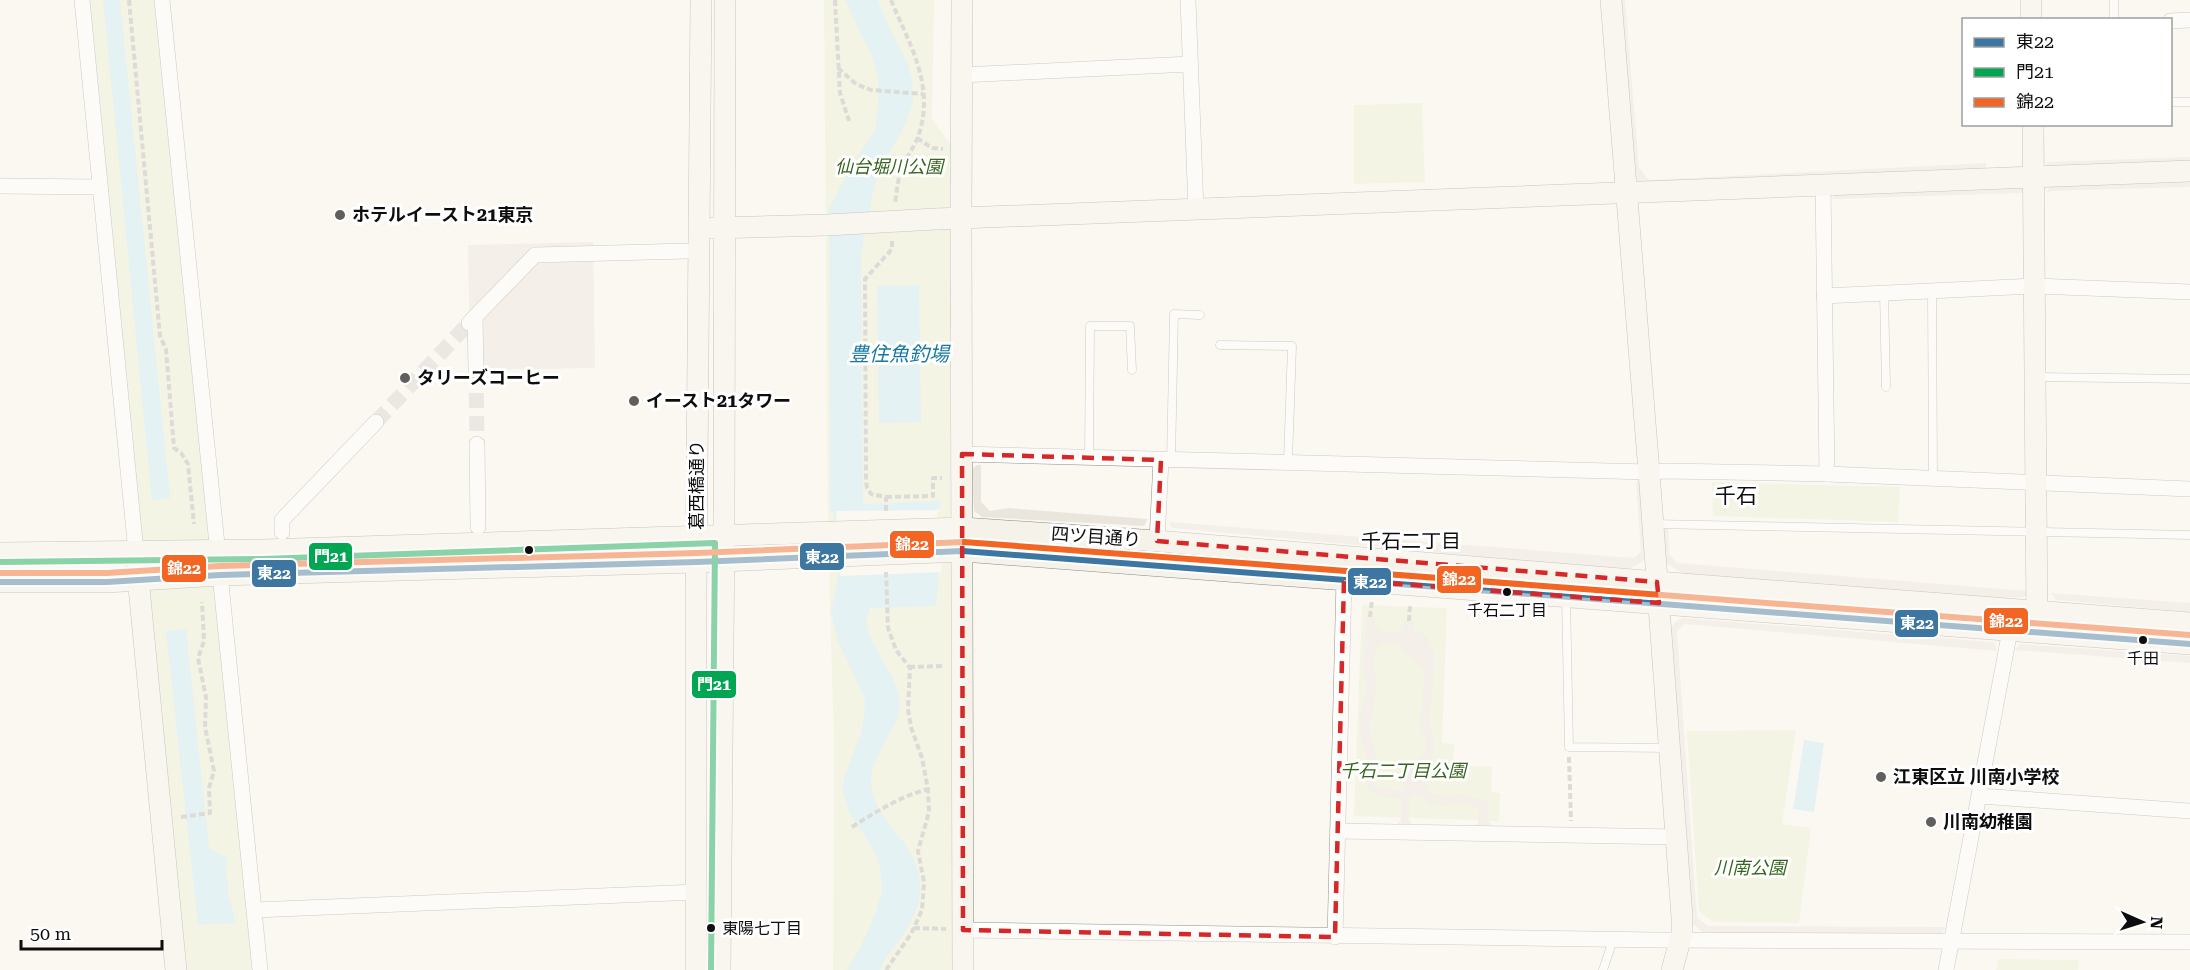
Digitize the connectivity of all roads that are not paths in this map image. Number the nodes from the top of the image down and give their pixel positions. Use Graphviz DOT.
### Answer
graph roads {
  1 [pos="82,0"];
  2 [pos="162,0"];
  3 [pos="701,0"];
  4 [pos="724,0"];
  5 [pos="962,0"];
  6 [pos="1188,0"];
  7 [pos="1611,0"];
  8 [pos="2031,0"];
  9 [pos="2114,0"];
  10 [pos="2031,18"];
  11 [pos="2114,18"];
  12 [pos="2190,20"];
  13 [pos="2172,21"];
  14 [pos="1190,64"];
  15 [pos="962,75"];
  16 [pos="2172,102"];
  17 [pos="2190,102"];
  18 [pos="2033,126"];
  19 [pos="2190,171"];
  20 [pos="2035,177"];
  21 [pos="0,186"];
  22 [pos="1823,186"];
  23 [pos="100,187"];
  24 [pos="1625,192"];
  25 [pos="1196,210"];
  26 [pos="961,218"];
  27 [pos="699,228"];
  28 [pos="724,228"];
  29 [pos="687,251"];
  30 [pos="2035,286"];
  31 [pos="1932,291"];
  32 [pos="2190,292"];
  33 [pos="1884,293"];
  34 [pos="1824,296"];
  35 [pos="1200,315"];
  36 [pos="1220,345"];
  37 [pos="476,370"];
  38 [pos="1131,370"];
  39 [pos="2036,377"];
  40 [pos="2190,379"];
  41 [pos="1886,387"];
  42 [pos="376,422"];
  43 [pos="477,444"];
  44 [pos="962,454"];
  45 [pos="1089,458"];
  46 [pos="1166,460"];
  47 [pos="1288,461"];
  48 [pos="1649,472"];
  49 [pos="1827,474"];
  50 [pos="1933,478"];
  51 [pos="2036,483"];
  52 [pos="2190,489"];
  53 [pos="1651,524"];
  54 [pos="478,527"];
  55 [pos="956,528"];
  56 [pos="2037,531"];
  57 [pos="282,532"];
  58 [pos="724,534"];
  59 [pos="697,535"];
  60 [pos="2190,535"];
  61 [pos="1157,541"];
  62 [pos="214,550"];
  63 [pos="956,551"];
  64 [pos="140,552"];
  65 [pos="0,553"];
  66 [pos="724,561"];
  67 [pos="697,562"];
  68 [pos="216,575"];
  69 [pos="143,580"];
  70 [pos="1344,580"];
  71 [pos="0,582"];
  72 [pos="1658,592"];
  73 [pos="1566,596"];
  74 [pos="2037,610"];
  75 [pos="2190,622"];
  76 [pos="2010,630"];
  77 [pos="2037,632"];
  78 [pos="2190,644"];
  79 [pos="1669,748"];
  80 [pos="1980,796"];
  81 [pos="2190,811"];
  82 [pos="1338,831"];
  83 [pos="1676,837"];
  84 [pos="697,892"];
  85 [pos="255,910"];
  86 [pos="955,934"];
  87 [pos="1335,936"];
  88 [pos="1613,940"];
  89 [pos="1681,940"];
  90 [pos="1951,942"];
  91 [pos="2190,942"];
  92 [pos="176,970"];
  93 [pos="260,970"];
  94 [pos="696,970"];
  95 [pos="720,970"];
  96 [pos="963,970"];
  97 [pos="1603,970"];
  98 [pos="1672,970"];
  99 [pos="1947,970"];
  1 -- 23 [label="street"];
  2 -- 62 [label="street"];
  3 -- 27 [label="main road, 葛西橋通り"];
  4 -- 28 [label="main road, 葛西橋通り"];
  5 -- 15 [label="main road"];
  6 -- 14 [label="street"];
  7 -- 24 [label="main road"];
  8 -- 10 [label="main road"];
  9 -- 11 [label="lane"];
  12 -- 13 [label="street"];
  14 -- 15 [label="street"];
  14 -- 25 [label="street"];
  15 -- 26 [label="main road"];
  16 -- 17 [label="lane"];
  18 -- 20 [label="main road"];
  19 -- 20 [label="main road"];
  20 -- 22 [label="main road"];
  20 -- 30 [label="main road"];
  21 -- 23 [label="street"];
  22 -- 24 [label="main road"];
  22 -- 34 [label="street"];
  23 -- 64 [label="street"];
  24 -- 25 [label="main road"];
  24 -- 48 [label="main road"];
  25 -- 26 [label="main road"];
  26 -- 28 [label="main road, bridge"];
  26 -- 44 [label="main road"];
  27 -- 28 [label="main road"];
  27 -- 59 [label="main road, 葛西橋通り"];
  28 -- 58 [label="main road, 葛西橋通り"];
  29 -- 37 [label="street"];
  30 -- 31 [label="street"];
  30 -- 32 [label="street"];
  30 -- 39 [label="main road"];
  31 -- 33 [label="street"];
  31 -- 50 [label="lane"];
  33 -- 34 [label="street"];
  33 -- 41 [label="lane"];
  34 -- 49 [label="street"];
  35 -- 46 [label="lane"];
  36 -- 47 [label="lane"];
  38 -- 45 [label="lane"];
  39 -- 40 [label="lane"];
  39 -- 51 [label="main road"];
  42 -- 57 [label="street"];
  43 -- 54 [label="street"];
  44 -- 45 [label="street"];
  44 -- 55 [label="main road"];
  45 -- 46 [label="street"];
  46 -- 47 [label="street"];
  46 -- 61 [label="street"];
  47 -- 48 [label="street"];
  48 -- 49 [label="street"];
  48 -- 53 [label="main road"];
  49 -- 50 [label="street"];
  50 -- 51 [label="street"];
  51 -- 52 [label="street"];
  51 -- 56 [label="main road"];
  53 -- 56 [label="lane"];
  53 -- 72 [label="main road"];
  55 -- 58 [label="main road, 四ツ目通り"];
  55 -- 61 [label="main road, 四ツ目通り"];
  55 -- 63 [label="main road"];
  56 -- 60 [label="lane"];
  56 -- 74 [label="main road"];
  58 -- 59 [label="main road, 四ツ目通り"];
  58 -- 66 [label="main road, 葛西橋通り"];
  59 -- 62 [label="main road, 四ツ目通り"];
  59 -- 67 [label="main road, 葛西橋通り"];
  61 -- 72 [label="main road, 四ツ目通り"];
  62 -- 64 [label="main road, 四ツ目通り"];
  62 -- 68 [label="street"];
  63 -- 66 [label="main road, 四ツ目通り"];
  63 -- 70 [label="main road, 四ツ目通り"];
  63 -- 86 [label="main road"];
  64 -- 65 [label="main road, 四ツ目通り"];
  64 -- 69 [label="main road"];
  66 -- 67 [label="main road, 四ツ目通り"];
  66 -- 95 [label="main road, 葛西橋通り"];
  67 -- 68 [label="main road, 四ツ目通り"];
  67 -- 84 [label="main road, 葛西橋通り"];
  68 -- 69 [label="main road, 四ツ目通り"];
  68 -- 85 [label="street"];
  69 -- 71 [label="main road, 四ツ目通り"];
  69 -- 92 [label="main road"];
  70 -- 73 [label="main road, 四ツ目通り"];
  70 -- 82 [label="street"];
  72 -- 73 [label="main road, 四ツ目通り"];
  72 -- 74 [label="main road, 四ツ目通り"];
  72 -- 76 [label="main road, 四ツ目通り"];
  72 -- 79 [label="main road"];
  73 -- 79 [label="lane"];
  74 -- 75 [label="main road, 四ツ目通り"];
  74 -- 77 [label="main road"];
  76 -- 77 [label="main road, 四ツ目通り"];
  76 -- 80 [label="street"];
  77 -- 78 [label="main road, 四ツ目通り"];
  79 -- 83 [label="main road"];
  80 -- 81 [label="street"];
  80 -- 90 [label="street"];
  82 -- 83 [label="street"];
  82 -- 87 [label="street"];
  83 -- 89 [label="main road"];
  84 -- 85 [label="street"];
  84 -- 94 [label="main road, 葛西橋通り"];
  85 -- 93 [label="street"];
  86 -- 87 [label="street"];
  86 -- 96 [label="main road"];
  87 -- 88 [label="street"];
  88 -- 89 [label="street"];
  88 -- 97 [label="lane"];
  89 -- 90 [label="street"];
  89 -- 98 [label="main road"];
  90 -- 91 [label="street"];
  90 -- 99 [label="street"];
}
